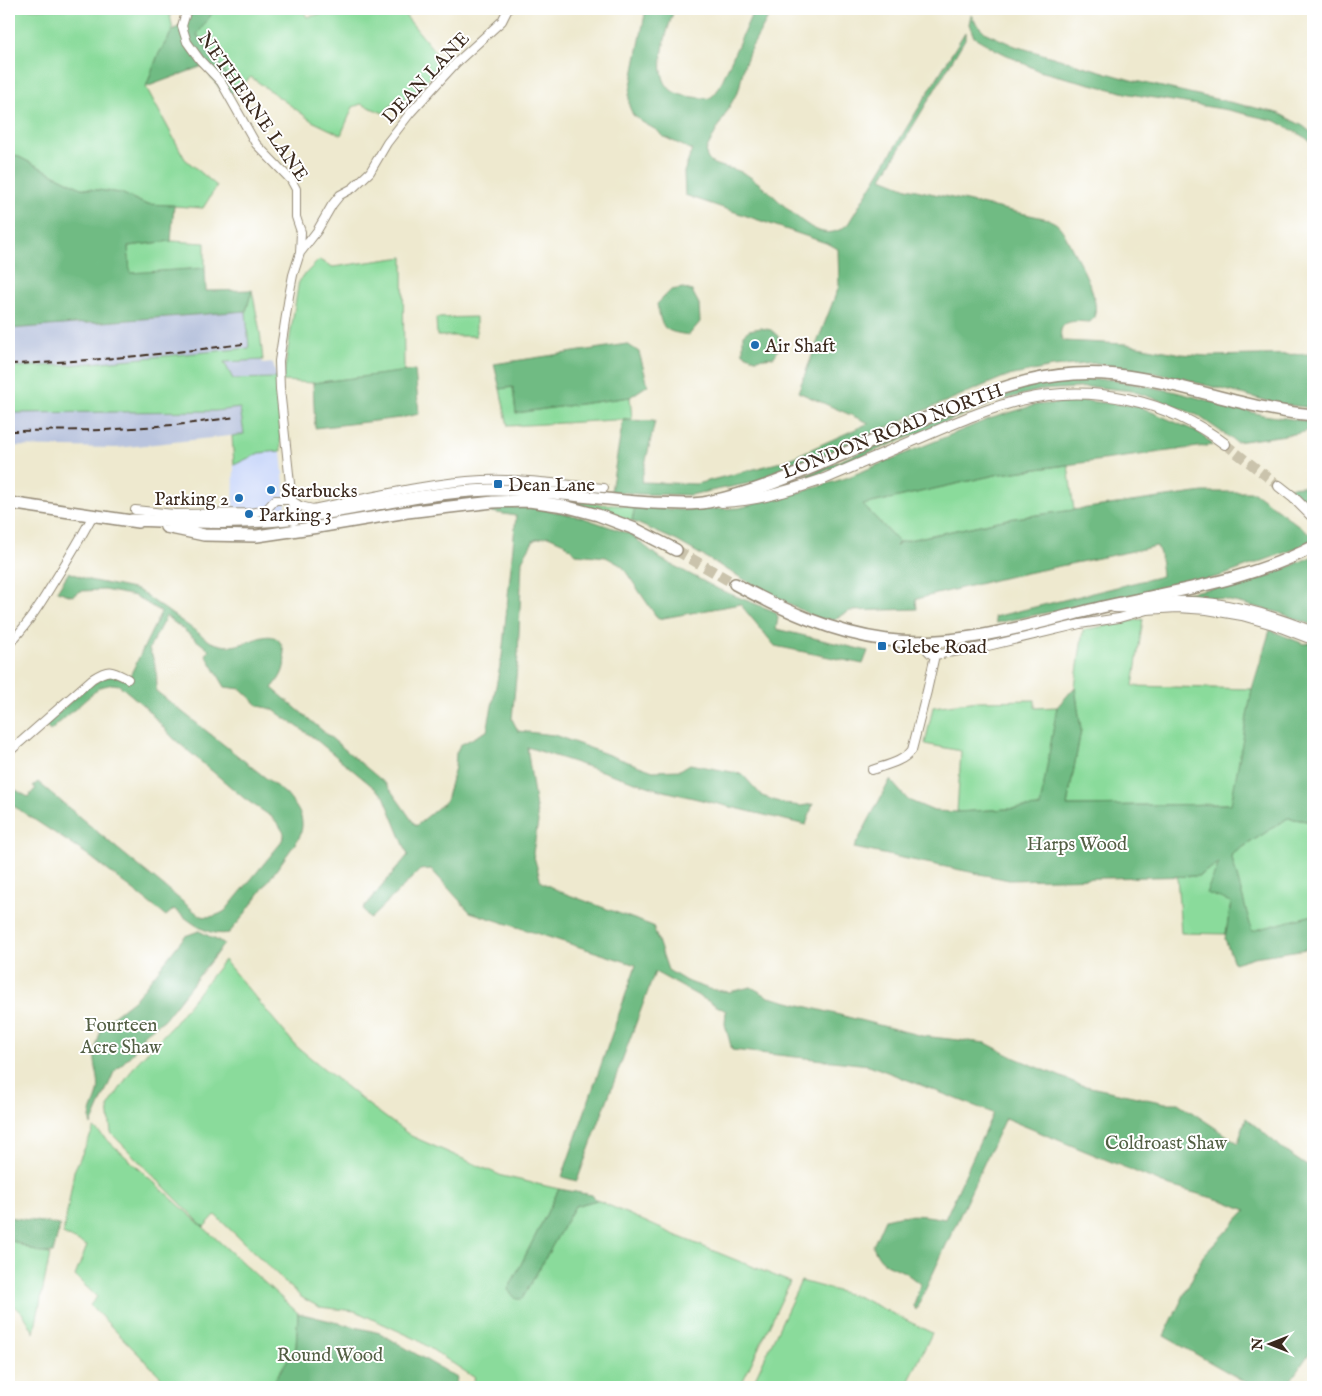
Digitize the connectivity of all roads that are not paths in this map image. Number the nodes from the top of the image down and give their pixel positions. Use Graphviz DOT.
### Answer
graph roads {
  1 [pos="187,9"];
  2 [pos="508,9"];
  3 [pos="300,253"];
  4 [pos="1313,415"];
  5 [pos="1225,444"];
  6 [pos="1279,486"];
  7 [pos="604,488"];
  8 [pos="291,500"];
  9 [pos="9,503"];
  10 [pos="704,503"];
  11 [pos="313,509"];
  12 [pos="324,514"];
  13 [pos="93,515"];
  14 [pos="134,515"];
  15 [pos="1313,517"];
  16 [pos="228,518"];
  17 [pos="294,518"];
  18 [pos="294,531"];
  19 [pos="1313,547"];
  20 [pos="676,550"];
  21 [pos="735,584"];
  22 [pos="1106,606"];
  23 [pos="1313,632"];
  24 [pos="1313,637"];
  25 [pos="924,641"];
  26 [pos="9,644"];
  27 [pos="935,654"];
  28 [pos="128,679"];
  29 [pos="9,752"];
  30 [pos="872,770"];
  1 -- 3 [label="street, NETHERNE LANE"];
  2 -- 3 [label="street, DEAN LANE"];
  3 -- 8 [label="street, DEAN LANE"];
  4 -- 10 [label="highway"];
  5 -- 10 [label="main road, LONDON ROAD NORTH"];
  6 -- 15 [label="main road"];
  7 -- 11 [label="street"];
  8 -- 11 [label="street"];
  8 -- 16 [label="street"];
  8 -- 17 [label="street, DEAN LANE"];
  9 -- 13 [label="highway"];
  10 -- 12 [label="highway, LONDON ROAD NORTH"];
  11 -- 12 [label="street"];
  12 -- 17 [label="highway, LONDON ROAD NORTH"];
  13 -- 14 [label="highway"];
  13 -- 26 [label="street"];
  14 -- 16 [label="highway, LONDON ROAD NORTH"];
  14 -- 18 [label="highway"];
  16 -- 17 [label="highway, LONDON ROAD NORTH"];
  17 -- 18 [label="street, DEAN LANE"];
  18 -- 20 [label="highway"];
  19 -- 22 [label="highway"];
  21 -- 25 [label="highway"];
  22 -- 23 [label="main road"];
  22 -- 25 [label="highway"];
  24 -- 27 [label="street"];
  25 -- 27 [label="street"];
  27 -- 30 [label="street"];
  28 -- 29 [label="street"];
}
